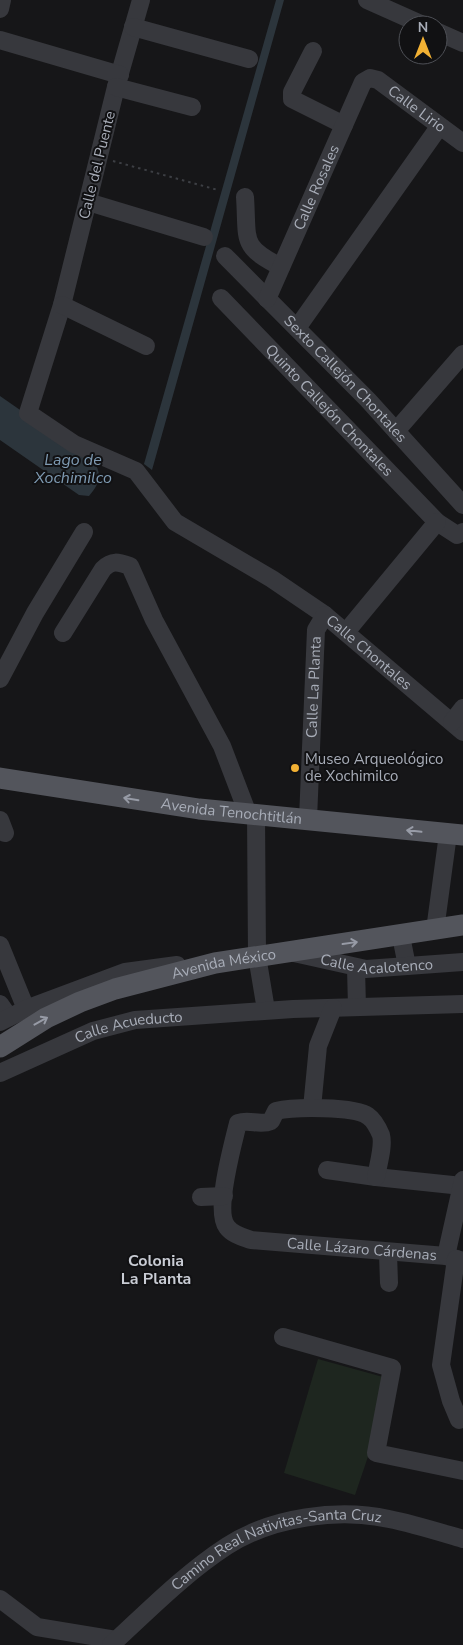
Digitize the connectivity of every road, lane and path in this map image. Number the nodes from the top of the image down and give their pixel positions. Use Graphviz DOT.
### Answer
graph roads {
  1 [pos="2,0"];
  2 [pos="141,0"];
  3 [pos="367,0"];
  4 [pos="0,9"];
  5 [pos="401,15"];
  6 [pos="133,28"];
  7 [pos="448,36"];
  8 [pos="0,40"];
  9 [pos="463,43"];
  10 [pos="313,51"];
  11 [pos="249,59"];
  12 [pos="370,78"];
  13 [pos="118,81"];
  14 [pos="192,107"];
  15 [pos="344,125"];
  16 [pos="439,127"];
  17 [pos="463,142"];
  18 [pos="99,156"];
  19 [pos="218,190"];
  20 [pos="245,197"];
  21 [pos="88,202"];
  22 [pos="204,237"];
  23 [pos="225,256"];
  24 [pos="281,267"];
  25 [pos="221,298"];
  26 [pos="268,299"];
  27 [pos="62,305"];
  28 [pos="297,328"];
  29 [pos="54,330"];
  30 [pos="146,346"];
  31 [pos="463,354"];
  32 [pos="396,431"];
  33 [pos="463,506"];
  34 [pos="437,522"];
  35 [pos="84,532"];
  36 [pos="460,533"];
  37 [pos="325,615"];
  38 [pos="346,632"];
  39 [pos="63,633"];
  40 [pos="0,679"];
  41 [pos="459,721"];
  42 [pos="0,778"];
  43 [pos="252,814"];
  44 [pos="308,819"];
  45 [pos="455,835"];
  46 [pos="463,925"];
  47 [pos="435,930"];
  48 [pos="401,936"];
  49 [pos="0,944"];
  50 [pos="291,952"];
  51 [pos="257,956"];
  52 [pos="463,962"];
  53 [pos="215,963"];
  54 [pos="407,966"];
  55 [pos="356,968"];
  56 [pos="463,1004"];
  57 [pos="357,1007"];
  58 [pos="333,1008"];
  59 [pos="26,1009"];
  60 [pos="266,1010"];
  61 [pos="3,1014"];
  62 [pos="0,1047"];
  63 [pos="0,1074"];
  64 [pos="312,1108"];
  65 [pos="327,1170"];
  66 [pos="376,1178"];
  67 [pos="462,1183"];
  68 [pos="201,1197"];
  69 [pos="223,1201"];
  70 [pos="458,1230"];
  71 [pos="388,1253"];
  72 [pos="455,1258"];
  73 [pos="389,1283"];
  74 [pos="283,1337"];
  75 [pos="463,1400"];
  76 [pos="461,1426"];
  77 [pos="463,1471"];
  78 [pos="463,1539"];
  79 [pos="0,1599"];
  80 [pos="114,1643"];
  1 -- 4 [label="street"];
  2 -- 6 [label="street, Calle del Puente"];
  3 -- 5 [label="street"];
  6 -- 11 [label="street"];
  6 -- 13 [label="street, Calle del Puente"];
  7 -- 9 [label="street"];
  8 -- 13 [label="street"];
  10 -- 15 [label="street"];
  12 -- 15 [label="street, Calle Rosales"];
  12 -- 16 [label="street, Calle Lirio"];
  13 -- 14 [label="street"];
  13 -- 18 [label="street, Calle del Puente"];
  15 -- 24 [label="street, Calle Rosales"];
  16 -- 17 [label="street, Calle Lirio"];
  16 -- 28 [label="street"];
  18 -- 19 [label="path"];
  18 -- 21 [label="street, Calle del Puente"];
  20 -- 24 [label="street"];
  21 -- 22 [label="street"];
  21 -- 27 [label="street, Calle del Puente"];
  23 -- 26 [label="street, Sexto Callejón Chontales"];
  24 -- 26 [label="street, Calle Rosales"];
  25 -- 34 [label="street, Quinto Callejón Chontales"];
  26 -- 28 [label="street, Sexto Callejón Chontales"];
  27 -- 29 [label="street, Calle del Puente"];
  27 -- 30 [label="street"];
  28 -- 32 [label="street, Sexto Callejón Chontales"];
  29 -- 37 [label="street, Calle Chontales"];
  31 -- 32 [label="street"];
  32 -- 33 [label="street, Sexto Callejón Chontales"];
  34 -- 36 [label="street, Quinto Callejón Chontales"];
  34 -- 38 [label="street"];
  35 -- 40 [label="street"];
  37 -- 38 [label="street, Calle Chontales"];
  37 -- 44 [label="street, Calle La Planta"];
  38 -- 41 [label="street, Calle Chontales"];
  39 -- 43 [label="street"];
  43 -- 42 [label="main road, Avenida Tenochtitlán, one-way"];
  43 -- 44 [label="main road, Avenida Tenochtitlán"];
  43 -- 51 [label="street"];
  45 -- 44 [label="main road, Avenida Tenochtitlán, one-way"];
  45 -- 47 [label="street"];
  46 -- 47 [label="main road, Avenida México"];
  47 -- 48 [label="main road, Avenida México"];
  50 -- 48 [label="main road, Avenida México, one-way"];
  48 -- 54 [label="street"];
  49 -- 59 [label="street"];
  50 -- 51 [label="main road, Avenida México"];
  50 -- 55 [label="street, Calle Acalotenco"];
  51 -- 53 [label="main road, Avenida México"];
  51 -- 60 [label="street"];
  52 -- 54 [label="street, Calle Acalotenco"];
  53 -- 59 [label="street"];
  62 -- 53 [label="main road, Avenida México, one-way"];
  54 -- 55 [label="street, Calle Acalotenco"];
  55 -- 57 [label="street"];
  56 -- 57 [label="street, Calle Acueducto"];
  57 -- 58 [label="street, Calle Acueducto"];
  58 -- 60 [label="street, Calle Acueducto"];
  58 -- 64 [label="street"];
  59 -- 61 [label="street"];
  60 -- 63 [label="street, Calle Acueducto"];
  64 -- 66 [label="street"];
  64 -- 69 [label="street"];
  65 -- 66 [label="street"];
  66 -- 67 [label="street"];
  67 -- 70 [label="street, Calle Lázaro Cárdenas"];
  68 -- 69 [label="street"];
  69 -- 71 [label="street, Calle Lázaro Cárdenas"];
  70 -- 72 [label="street, Calle Lázaro Cárdenas"];
  71 -- 72 [label="street, Calle Lázaro Cárdenas"];
  71 -- 73 [label="street"];
  72 -- 76 [label="street"];
  74 -- 77 [label="street"];
  75 -- 76 [label="street"];
  78 -- 80 [label="street, Camino Real Nativitas-Santa Cruz"];
  79 -- 80 [label="street"];
}
